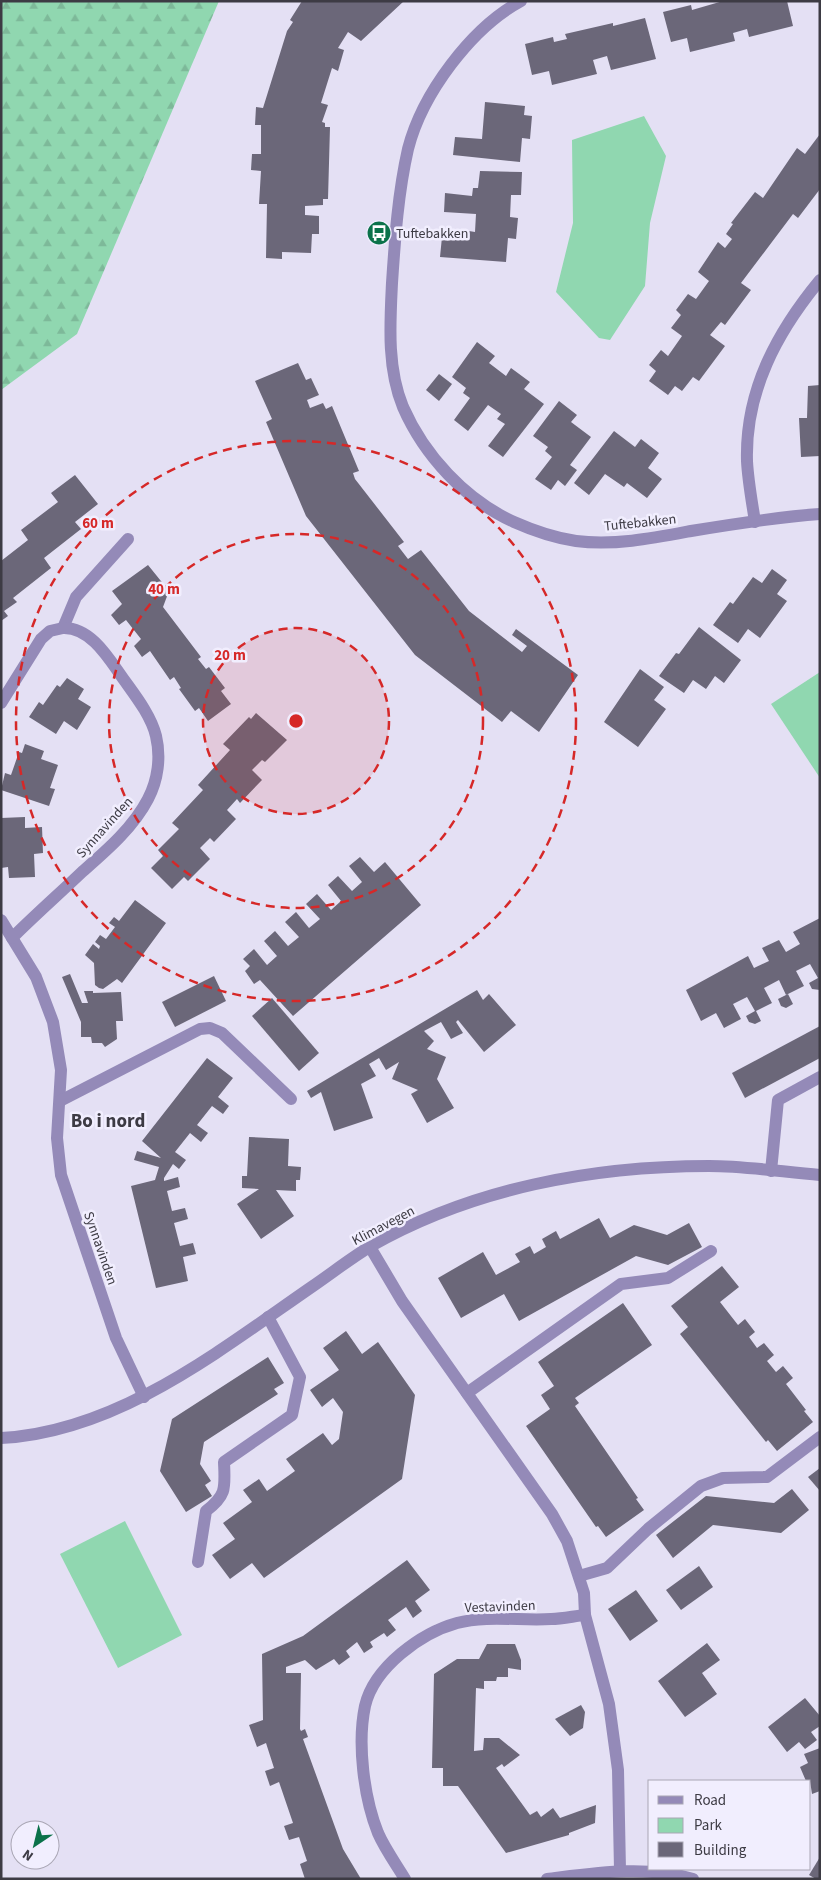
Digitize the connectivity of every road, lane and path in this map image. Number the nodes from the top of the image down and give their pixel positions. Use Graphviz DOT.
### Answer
graph roads {
  1 [pos="521,1"];
  2 [pos="820,280"];
  3 [pos="820,514"];
  4 [pos="755,522"];
  5 [pos="128,539"];
  6 [pos="63,628"];
  7 [pos="1,703"];
  8 [pos="1,920"];
  9 [pos="12,938"];
  10 [pos="820,1076"];
  11 [pos="291,1099"];
  12 [pos="60,1101"];
  13 [pos="771,1171"];
  14 [pos="820,1175"];
  15 [pos="370,1247"];
  16 [pos="711,1251"];
  17 [pos="268,1317"];
  18 [pos="467,1394"];
  19 [pos="144,1397"];
  20 [pos="820,1436"];
  21 [pos="1,1438"];
  22 [pos="198,1562"];
  23 [pos="579,1576"];
  24 [pos="585,1615"];
  25 [pos="620,1870"];
  26 [pos="405,1879"];
  27 [pos="547,1879"];
  28 [pos="693,1879"];
  1 -- 4 [label="street, Tuftebakken"];
  2 -- 4 [label="street"];
  3 -- 4 [label="street, Tuftebakken"];
  5 -- 6 [label="street"];
  6 -- 7 [label="street"];
  6 -- 9 [label="street, Synnavinden"];
  8 -- 9 [label="street, Synnavinden"];
  9 -- 12 [label="street, Synnavinden"];
  10 -- 13 [label="street"];
  11 -- 12 [label="street"];
  12 -- 19 [label="street, Synnavinden"];
  13 -- 14 [label="street, Klimavegen"];
  13 -- 15 [label="street, Klimavegen"];
  15 -- 17 [label="street, Klimavegen"];
  15 -- 18 [label="street"];
  16 -- 18 [label="street"];
  17 -- 19 [label="street, Klimavegen"];
  17 -- 22 [label="street"];
  18 -- 23 [label="street"];
  19 -- 21 [label="street, Klimavegen"];
  20 -- 23 [label="street"];
  23 -- 24 [label="street"];
  24 -- 25 [label="street"];
  24 -- 26 [label="street, Vestavinden"];
  25 -- 27 [label="street"];
  25 -- 28 [label="street"];
}
